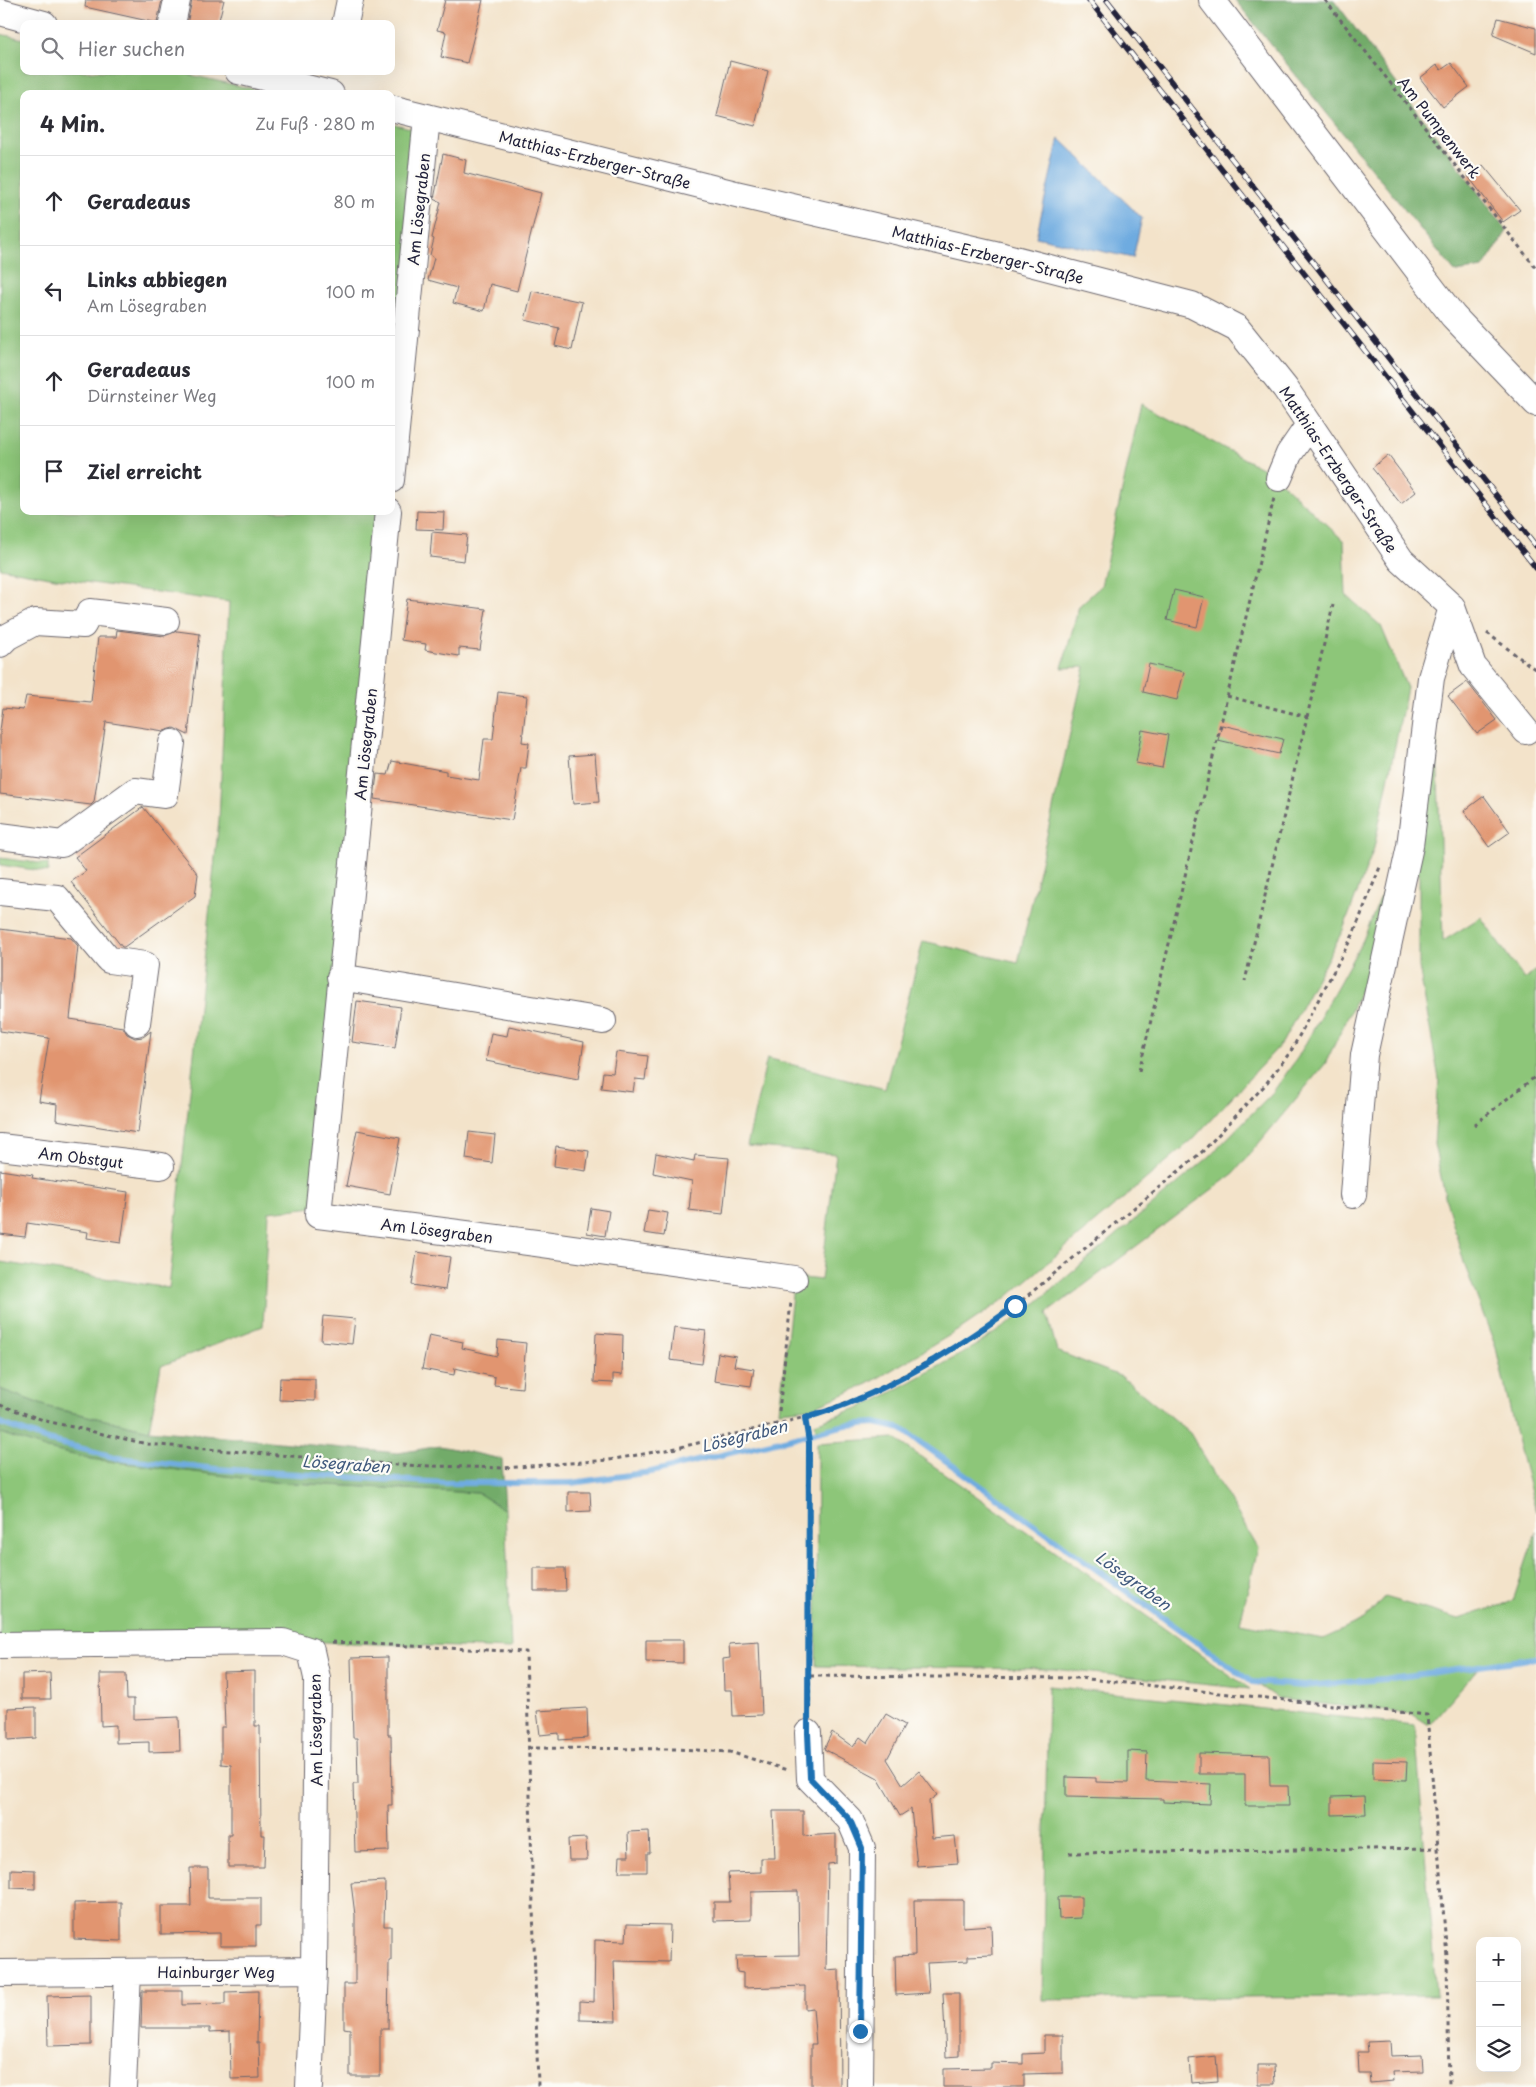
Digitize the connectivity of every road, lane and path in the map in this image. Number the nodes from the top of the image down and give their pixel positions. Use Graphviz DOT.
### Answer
graph roads {
  1 [pos="177,0"];
  2 [pos="350,0"];
  3 [pos="1212,0"];
  4 [pos="1325,0"];
  5 [pos="10,9"];
  6 [pos="35,20"];
  7 [pos="173,20"];
  8 [pos="346,20"];
  9 [pos="255,75"];
  10 [pos="333,75"];
  11 [pos="317,90"];
  12 [pos="331,90"];
  13 [pos="395,109"];
  14 [pos="427,117"];
  15 [pos="1536,268"];
  16 [pos="1536,403"];
  17 [pos="1309,424"];
  18 [pos="395,440"];
  19 [pos="1279,478"];
  20 [pos="388,515"];
  21 [pos="1333,605"];
  22 [pos="1452,607"];
  23 [pos="166,621"];
  24 [pos="1482,629"];
  25 [pos="4,640"];
  26 [pos="1536,670"];
  27 [pos="1227,696"];
  28 [pos="1307,718"];
  29 [pos="1526,731"];
  30 [pos="172,743"];
  31 [pos="0,836"];
  32 [pos="1381,864"];
  33 [pos="0,892"];
  34 [pos="340,977"];
  35 [pos="1245,981"];
  36 [pos="603,1021"];
  37 [pos="137,1023"];
  38 [pos="1139,1071"];
  39 [pos="1536,1076"];
  40 [pos="1474,1125"];
  41 [pos="0,1147"];
  42 [pos="161,1166"];
  43 [pos="1353,1195"];
  44 [pos="794,1279"];
  45 [pos="0,1405"];
  46 [pos="779,1411"];
  47 [pos="805,1418"];
  48 [pos="0,1645"];
  49 [pos="311,1651"];
  50 [pos="810,1676"];
  51 [pos="808,1733"];
  52 [pos="528,1748"];
  53 [pos="810,1778"];
  54 [pos="1439,1848"];
  55 [pos="1069,1852"];
  56 [pos="314,1970"];
  57 [pos="128,1972"];
  58 [pos="0,1973"];
  59 [pos="124,2087"];
  60 [pos="309,2087"];
  61 [pos="538,2087"];
  62 [pos="860,2087"];
  63 [pos="1449,2087"];
  1 -- 7 [label="street"];
  2 -- 8 [label="street"];
  3 -- 16 [label="street"];
  4 -- 15 [label="path, Am Pumpenwerk"];
  5 -- 6 [label="street"];
  9 -- 11 [label="street"];
  10 -- 12 [label="street"];
  13 -- 14 [label="street, Matthias-Erzberger-Straße"];
  14 -- 17 [label="street, Matthias-Erzberger-Straße"];
  14 -- 18 [label="street, Am Lösegraben"];
  17 -- 19 [label="street"];
  17 -- 22 [label="street, Matthias-Erzberger-Straße"];
  19 -- 27 [label="path"];
  20 -- 34 [label="street, Am Lösegraben"];
  21 -- 28 [label="path"];
  22 -- 29 [label="street"];
  22 -- 43 [label="street"];
  23 -- 25 [label="street"];
  24 -- 26 [label="path"];
  27 -- 28 [label="path"];
  27 -- 38 [label="path"];
  28 -- 35 [label="path"];
  30 -- 31 [label="street"];
  32 -- 47 [label="path"];
  33 -- 37 [label="street"];
  34 -- 36 [label="street"];
  34 -- 44 [label="street, Am Lösegraben"];
  39 -- 40 [label="path"];
  41 -- 42 [label="street, Am Obstgut"];
  44 -- 46 [label="path"];
  45 -- 47 [label="path"];
  47 -- 50 [label="path"];
  48 -- 49 [label="street, Am Lösegraben"];
  49 -- 52 [label="path"];
  49 -- 56 [label="street, Am Lösegraben"];
  50 -- 51 [label="path"];
  50 -- 54 [label="path"];
  51 -- 53 [label="street"];
  52 -- 53 [label="path"];
  52 -- 61 [label="path"];
  53 -- 62 [label="street"];
  54 -- 55 [label="path"];
  54 -- 63 [label="path"];
  56 -- 57 [label="street, Hainburger Weg"];
  56 -- 60 [label="street"];
  57 -- 58 [label="street, Hainburger Weg"];
  57 -- 59 [label="street"];
}
